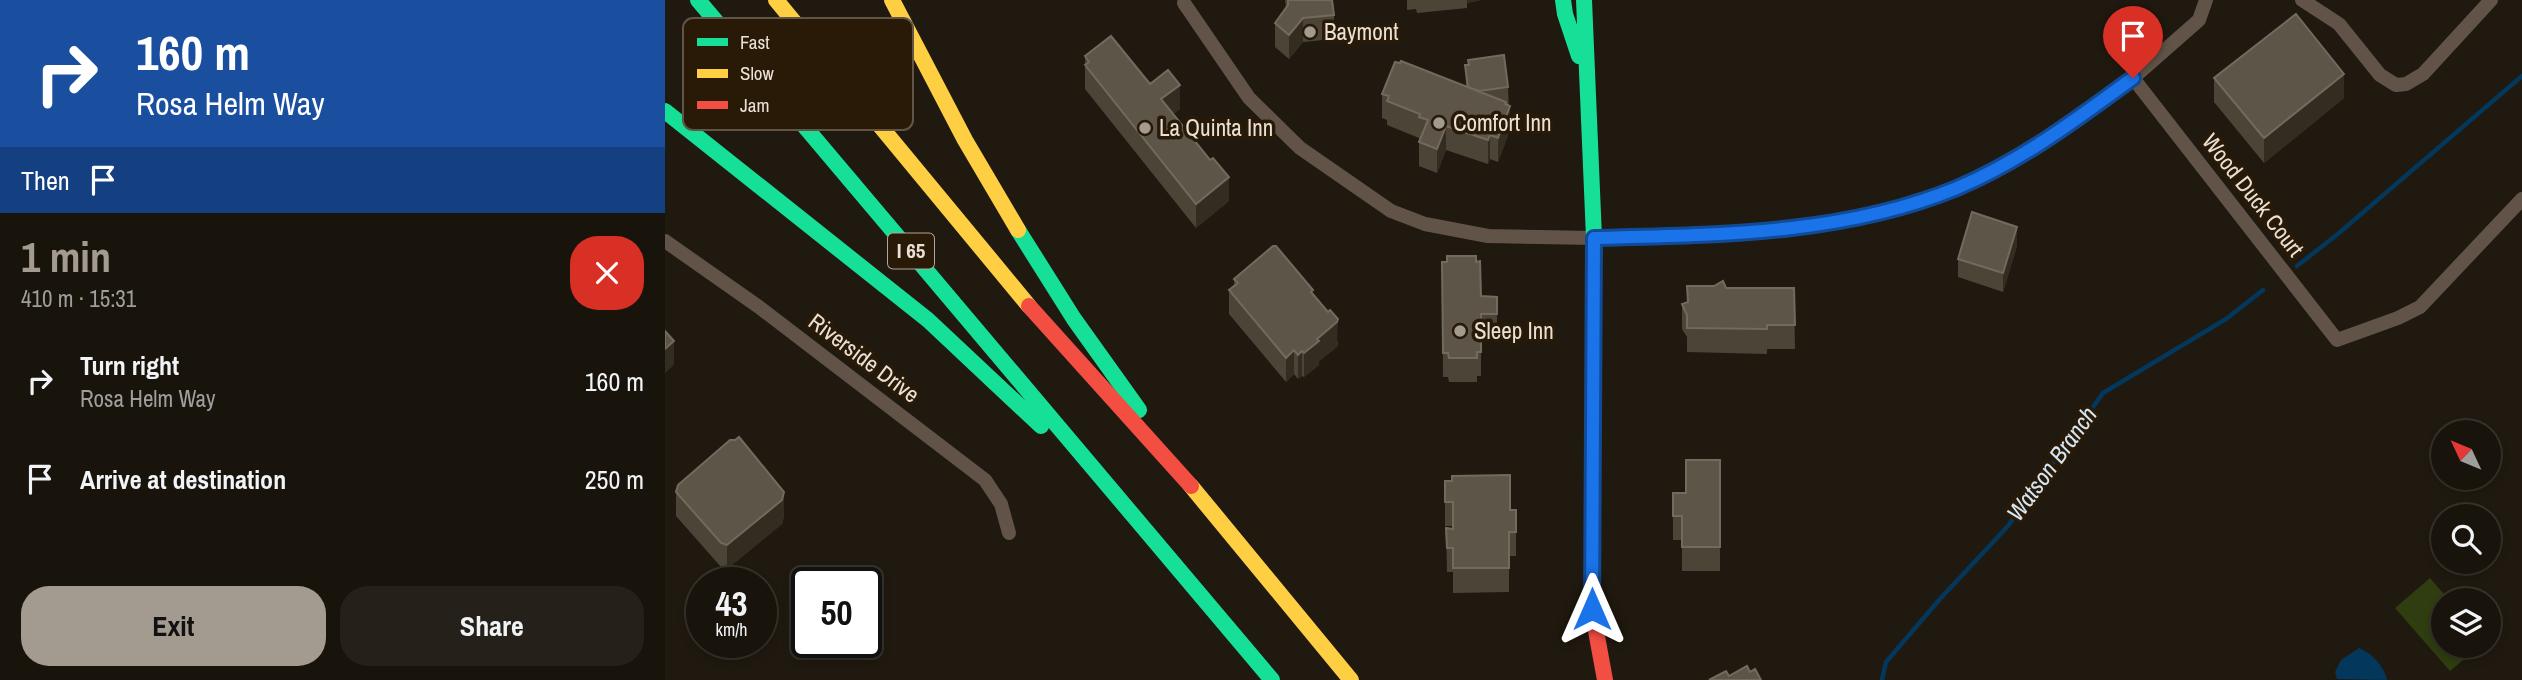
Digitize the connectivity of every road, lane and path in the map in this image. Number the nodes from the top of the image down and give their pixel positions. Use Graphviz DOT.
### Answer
graph roads {
  1 [pos="698,0"];
  2 [pos="776,0"];
  3 [pos="892,0"];
  4 [pos="1563,0"];
  5 [pos="1584,0"];
  6 [pos="2206,0"];
  7 [pos="2302,0"];
  8 [pos="2491,0"];
  9 [pos="1184,3"];
  10 [pos="713,18"];
  11 [pos="791,18"];
  12 [pos="901,18"];
  13 [pos="913,40"];
  14 [pos="2133,78"];
  15 [pos="1587,81"];
  16 [pos="665,111"];
  17 [pos="683,125"];
  18 [pos="689,130"];
  19 [pos="808,130"];
  20 [pos="883,130"];
  21 [pos="2522,200"];
  22 [pos="1594,238"];
  23 [pos="665,241"];
  24 [pos="1184,478"];
  25 [pos="1124,503"];
  26 [pos="1009,533"];
  27 [pos="1272,680"];
  28 [pos="1351,680"];
  29 [pos="1605,680"];
  1 -- 10 [label="main road, I 65"];
  2 -- 11 [label="main road, I 65"];
  3 -- 12 [label="main road"];
  4 -- 15 [label="main road"];
  5 -- 15 [label="main road"];
  6 -- 14 [label="street"];
  7 -- 8 [label="street"];
  9 -- 22 [label="street"];
  13 -- 24 [label="main road"];
  14 -- 21 [label="street, Wood Duck Court"];
  14 -- 22 [label="street"];
  15 -- 22 [label="main road"];
  16 -- 17 [label="main road"];
  18 -- 25 [label="main road"];
  19 -- 25 [label="main road, I 65"];
  20 -- 24 [label="main road, I 65"];
  22 -- 29 [label="main road"];
  23 -- 26 [label="street, Riverside Drive"];
  24 -- 28 [label="main road, I 65"];
  25 -- 27 [label="main road, I 65"];
}
